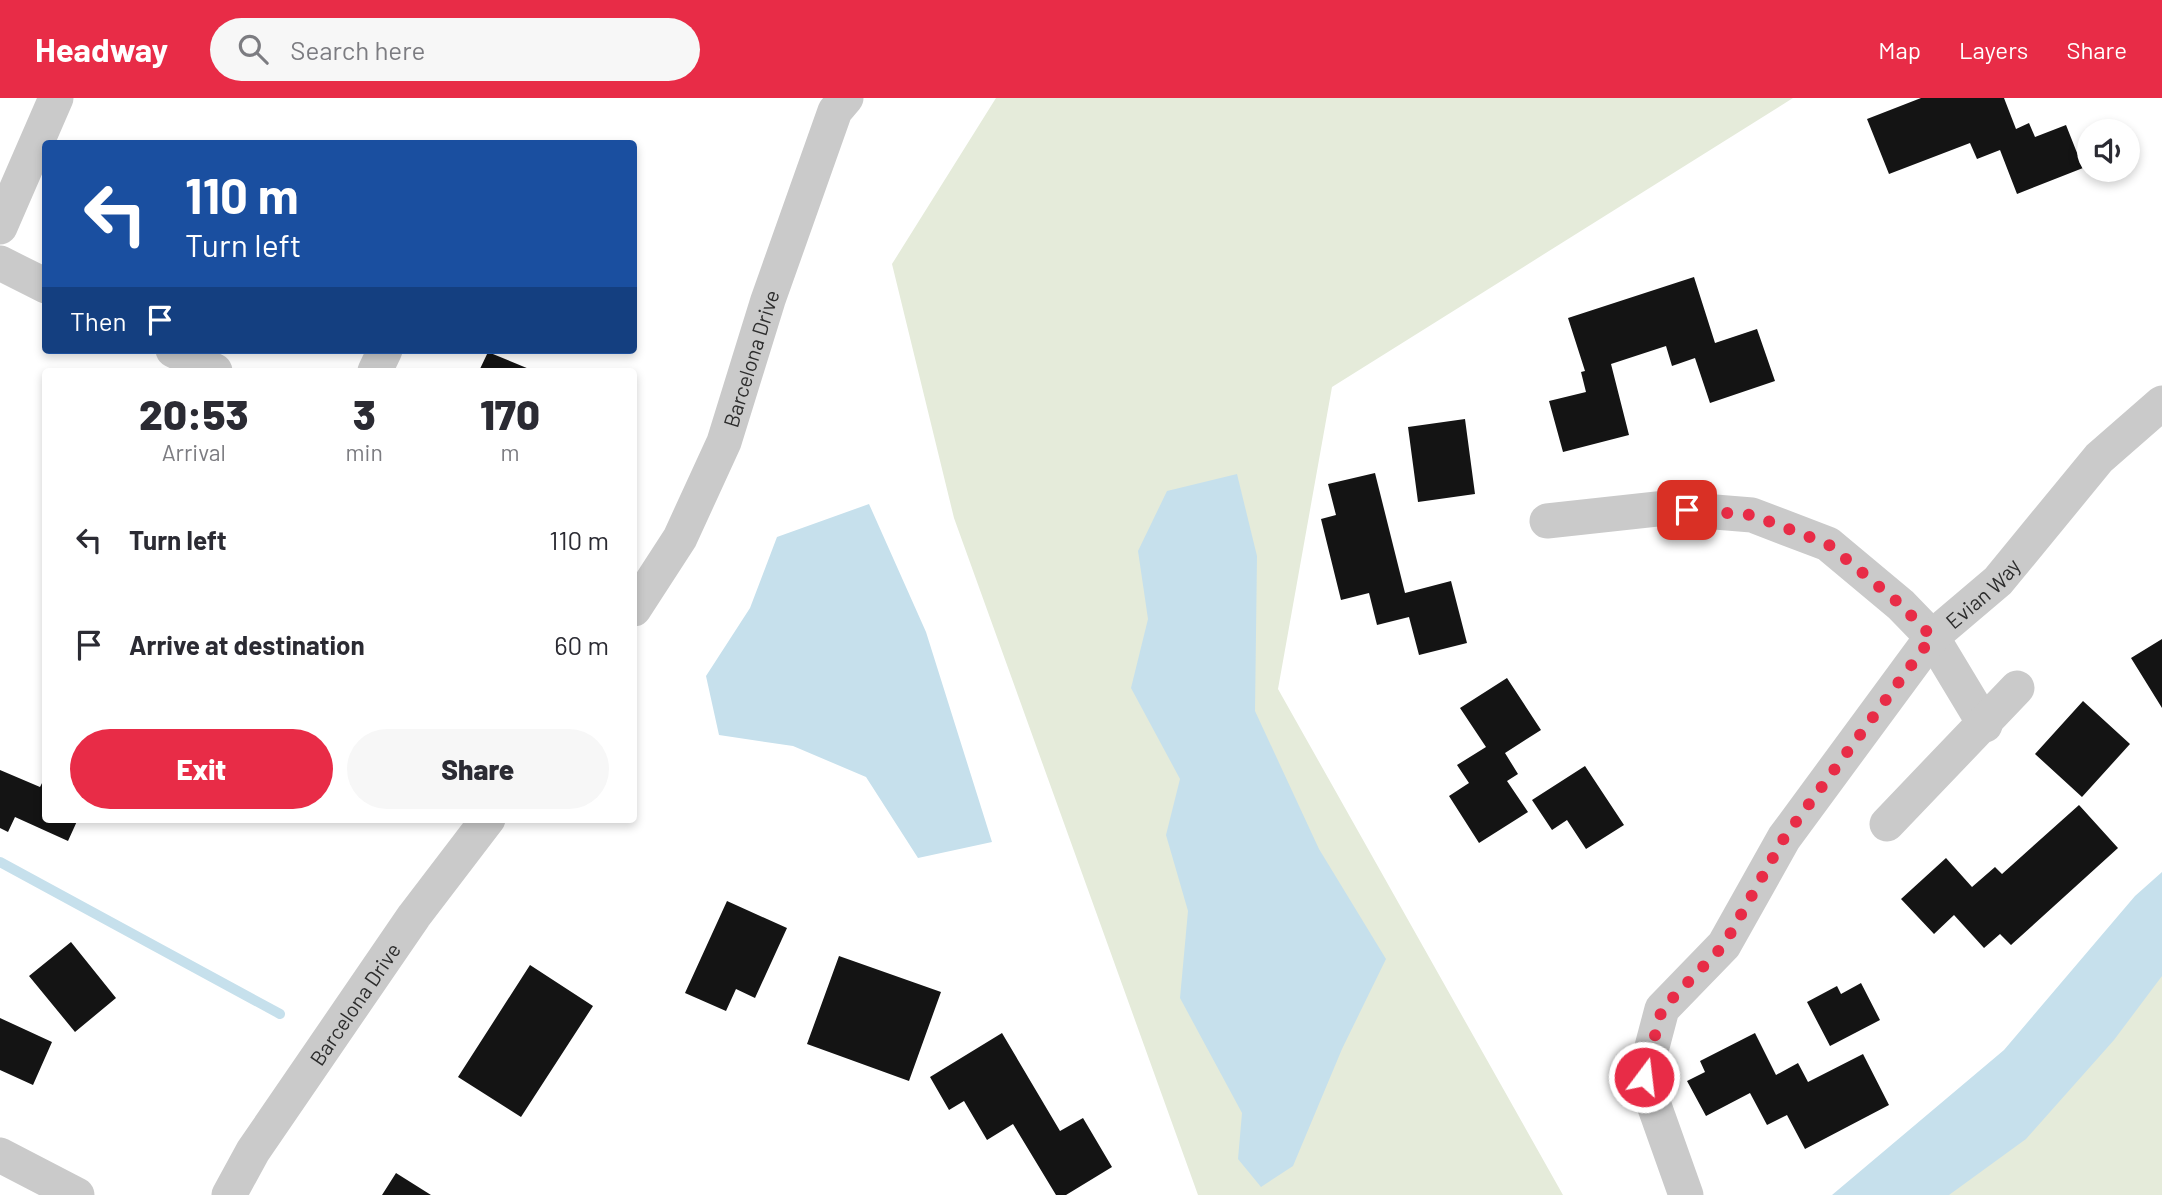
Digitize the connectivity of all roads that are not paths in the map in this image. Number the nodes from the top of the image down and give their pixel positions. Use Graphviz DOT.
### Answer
graph roads {
  1 [pos="57,98"];
  2 [pos="846,98"];
  3 [pos="0,227"];
  4 [pos="0,263"];
  5 [pos="42,284"];
  6 [pos="181,354"];
  7 [pos="209,368"];
  8 [pos="2162,403"];
  9 [pos="1547,521"];
  10 [pos="637,604"];
  11 [pos="1932,637"];
  12 [pos="2017,688"];
  13 [pos="1985,725"];
  14 [pos="485,823"];
  15 [pos="1887,824"];
  16 [pos="0,1155"];
  17 [pos="77,1195"];
  18 [pos="229,1195"];
  19 [pos="1686,1195"];
  1 -- 3 [label="street"];
  2 -- 10 [label="street, Barcelona Drive"];
  4 -- 5 [label="street"];
  6 -- 7 [label="street"];
  8 -- 11 [label="street, Evian Way"];
  9 -- 11 [label="street"];
  11 -- 13 [label="street"];
  11 -- 19 [label="street, Evian Way"];
  12 -- 13 [label="street"];
  13 -- 15 [label="street"];
  14 -- 18 [label="street, Barcelona Drive"];
  16 -- 17 [label="street"];
}
